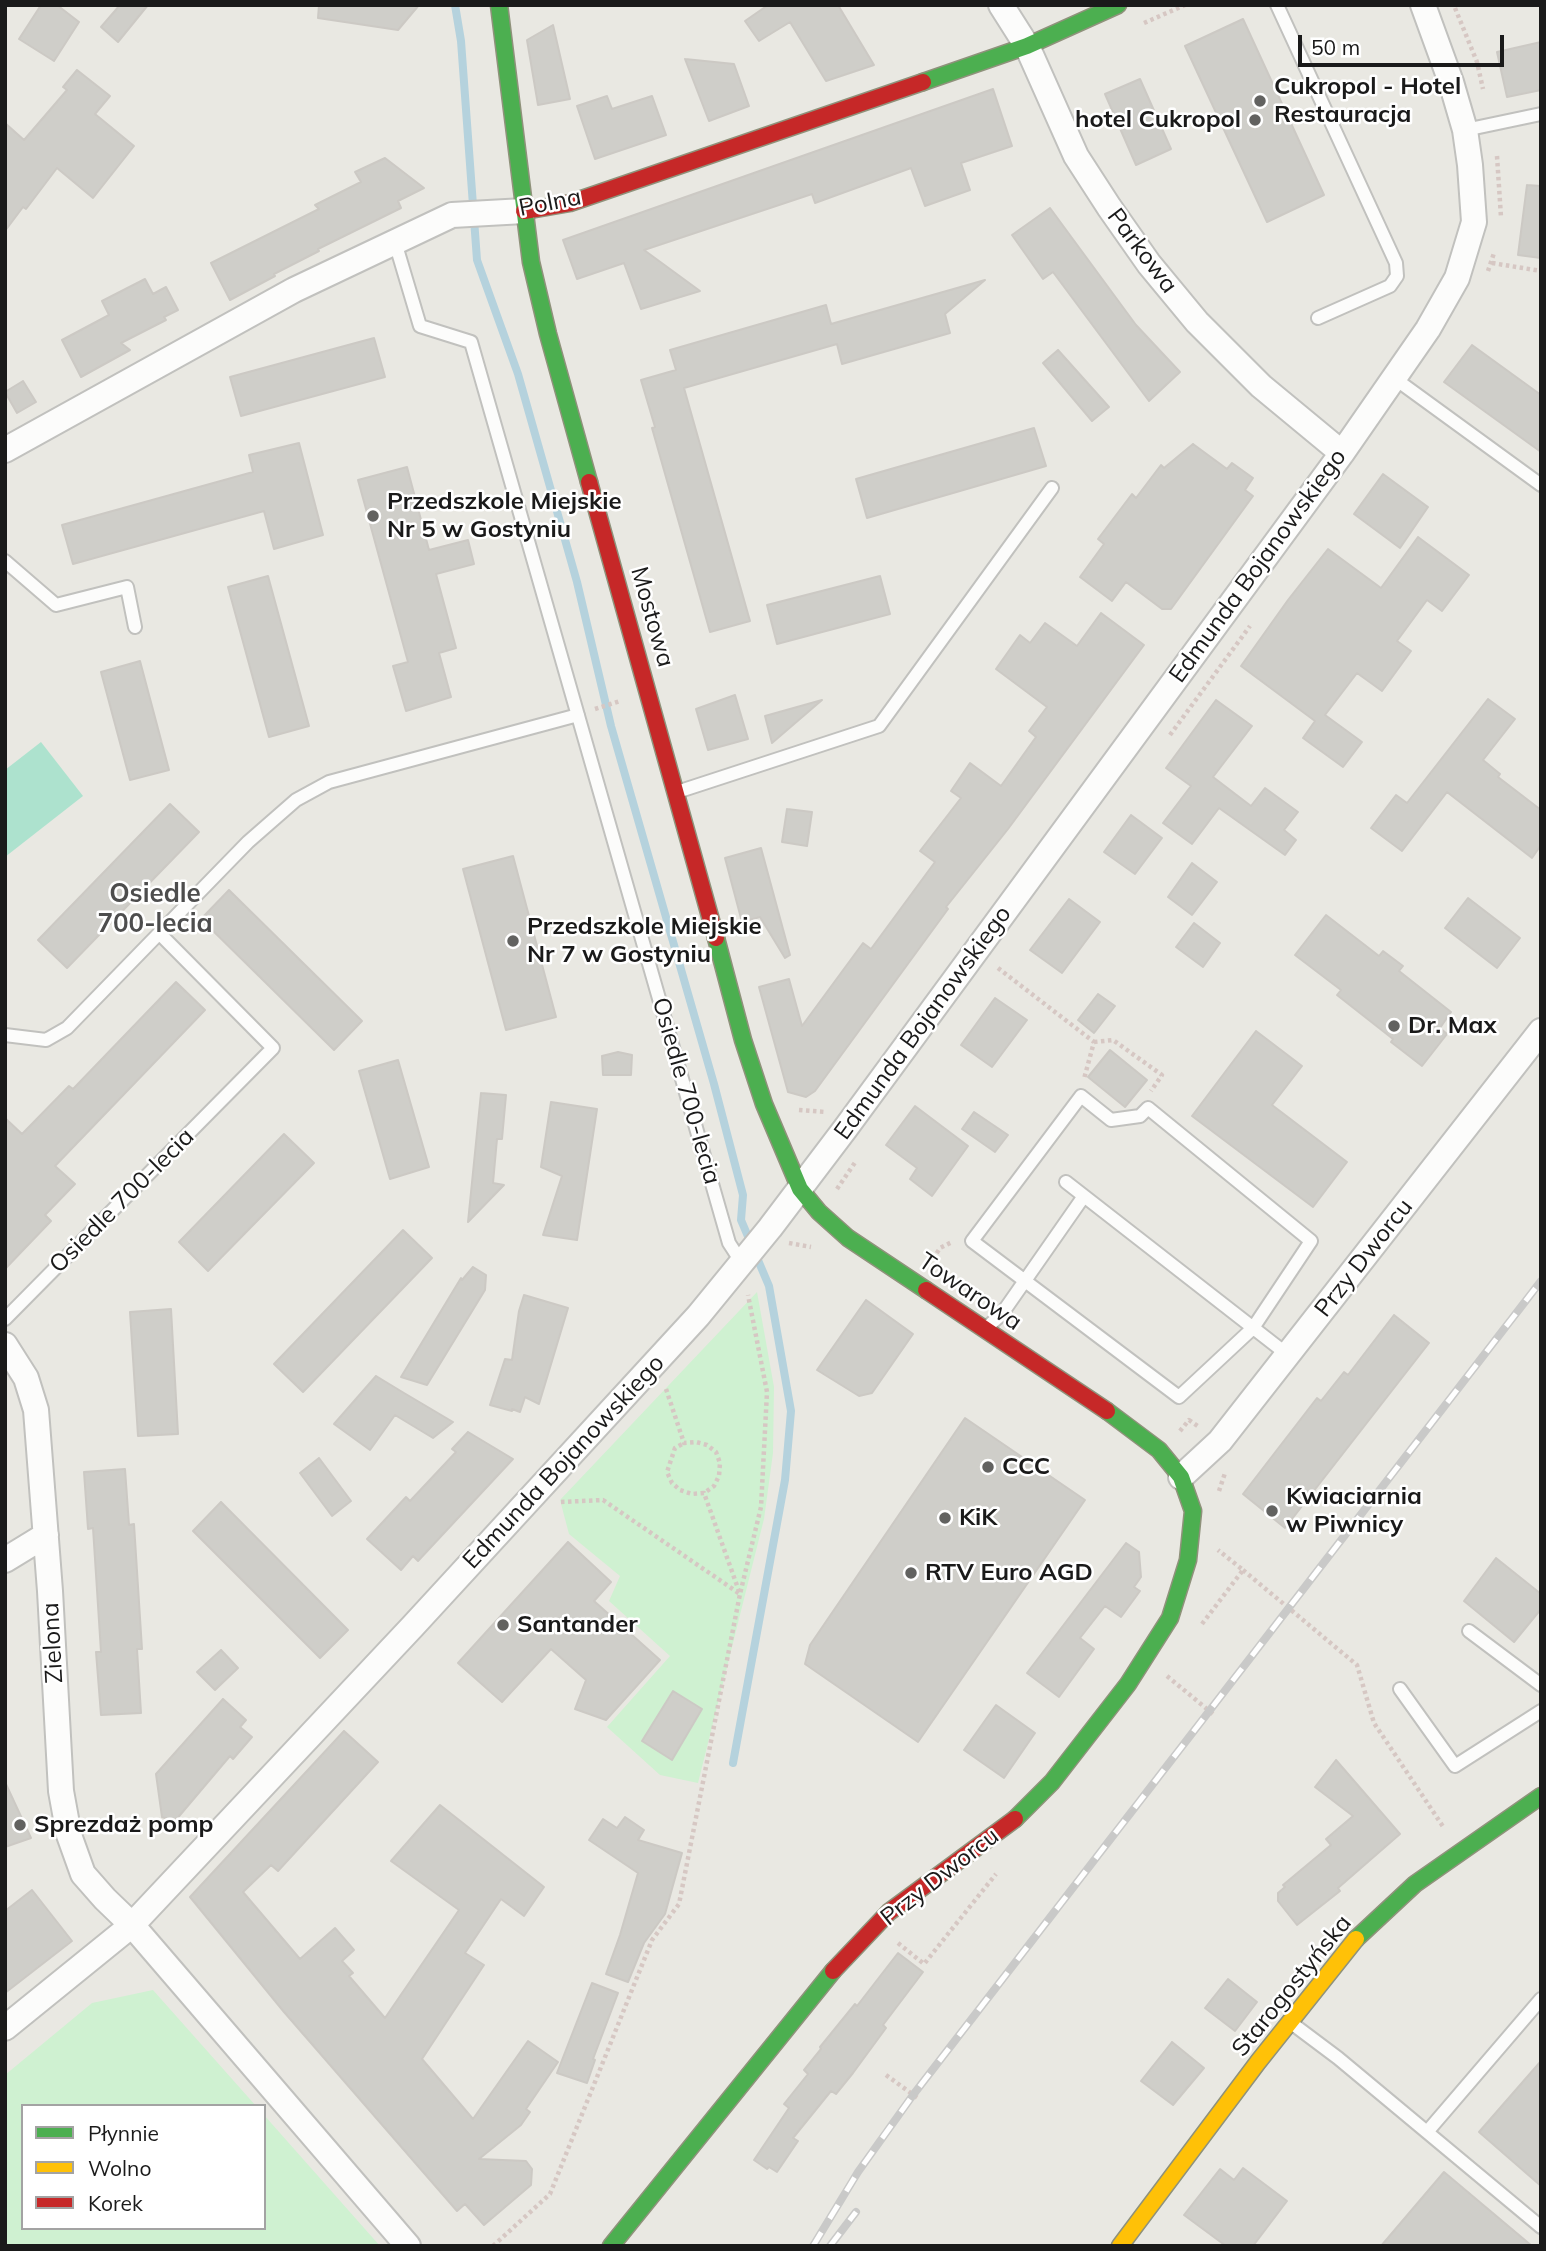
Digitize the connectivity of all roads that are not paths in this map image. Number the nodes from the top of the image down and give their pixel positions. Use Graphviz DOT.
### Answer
graph roads {
  1 [pos="499,5"];
  2 [pos="1001,5"];
  3 [pos="1118,5"];
  4 [pos="1277,5"];
  5 [pos="1423,5"];
  6 [pos="1027,46"];
  7 [pos="1541,114"];
  8 [pos="1465,130"];
  9 [pos="514,211"];
  10 [pos="395,242"];
  11 [pos="1318,318"];
  12 [pos="1394,378"];
  13 [pos="5,450"];
  14 [pos="1342,453"];
  15 [pos="1541,485"];
  16 [pos="1052,488"];
  17 [pos="5,561"];
  18 [pos="135,627"];
  19 [pos="583,713"];
  20 [pos="676,792"];
  21 [pos="159,933"];
  22 [pos="1541,1031"];
  23 [pos="5,1035"];
  24 [pos="1066,1182"];
  25 [pos="800,1189"];
  26 [pos="1084,1196"];
  27 [pos="742,1263"];
  28 [pos="1025,1281"];
  29 [pos="5,1319"];
  30 [pos="1253,1328"];
  31 [pos="984,1329"];
  32 [pos="5,1345"];
  33 [pos="1288,1355"];
  34 [pos="1124,1422"];
  35 [pos="1181,1477"];
  36 [pos="46,1535"];
  37 [pos="5,1560"];
  38 [pos="1469,1631"];
  39 [pos="1541,1685"];
  40 [pos="1400,1689"];
  41 [pos="1541,1711"];
  42 [pos="1541,1796"];
  43 [pos="132,1926"];
  44 [pos="1541,1999"];
  45 [pos="1290,2022"];
  46 [pos="5,2028"];
  47 [pos="1427,2132"];
  48 [pos="1541,2227"];
  49 [pos="408,2246"];
  50 [pos="611,2246"];
  51 [pos="1120,2246"];
  1 -- 9 [label="street, Mostowa"];
  2 -- 6 [label="street, Parkowa"];
  3 -- 6 [label="street, Polna"];
  4 -- 11 [label="lane"];
  5 -- 8 [label="street, Edmunda Bojanowskiego"];
  6 -- 9 [label="street, Polna"];
  6 -- 14 [label="street, Parkowa"];
  7 -- 8 [label="lane"];
  8 -- 12 [label="street, Edmunda Bojanowskiego"];
  9 -- 10 [label="street, Polna"];
  9 -- 20 [label="street, Mostowa"];
  10 -- 13 [label="street, Polna"];
  10 -- 19 [label="lane, Osiedle 700-lecia"];
  12 -- 14 [label="street, Edmunda Bojanowskiego"];
  12 -- 15 [label="lane"];
  14 -- 25 [label="street, Edmunda Bojanowskiego"];
  16 -- 20 [label="lane"];
  17 -- 18 [label="lane"];
  19 -- 21 [label="lane"];
  19 -- 27 [label="lane, Osiedle 700-lecia"];
  20 -- 25 [label="street, Mostowa"];
  21 -- 23 [label="lane"];
  21 -- 29 [label="lane, Osiedle 700-lecia"];
  22 -- 33 [label="street, Przy Dworcu"];
  24 -- 26 [label="lane"];
  25 -- 27 [label="street, Edmunda Bojanowskiego"];
  25 -- 31 [label="street, Towarowa"];
  26 -- 28 [label="lane"];
  26 -- 30 [label="lane"];
  27 -- 43 [label="street, Edmunda Bojanowskiego"];
  28 -- 30 [label="lane"];
  28 -- 30 [label="lane"];
  28 -- 31 [label="lane"];
  30 -- 33 [label="lane"];
  31 -- 34 [label="street, Towarowa"];
  32 -- 36 [label="street, Zielona"];
  33 -- 35 [label="street, Przy Dworcu"];
  34 -- 35 [label="street, Przy Dworcu"];
  35 -- 50 [label="street, Przy Dworcu"];
  36 -- 37 [label="street"];
  36 -- 43 [label="street, Zielona"];
  38 -- 39 [label="lane"];
  40 -- 41 [label="lane"];
  42 -- 45 [label="street, Starogostyńska"];
  43 -- 46 [label="street, Edmunda Bojanowskiego"];
  43 -- 49 [label="street, Zielona"];
  44 -- 47 [label="lane"];
  45 -- 47 [label="lane"];
  45 -- 51 [label="street, Starogostyńska"];
  47 -- 48 [label="lane"];
}
